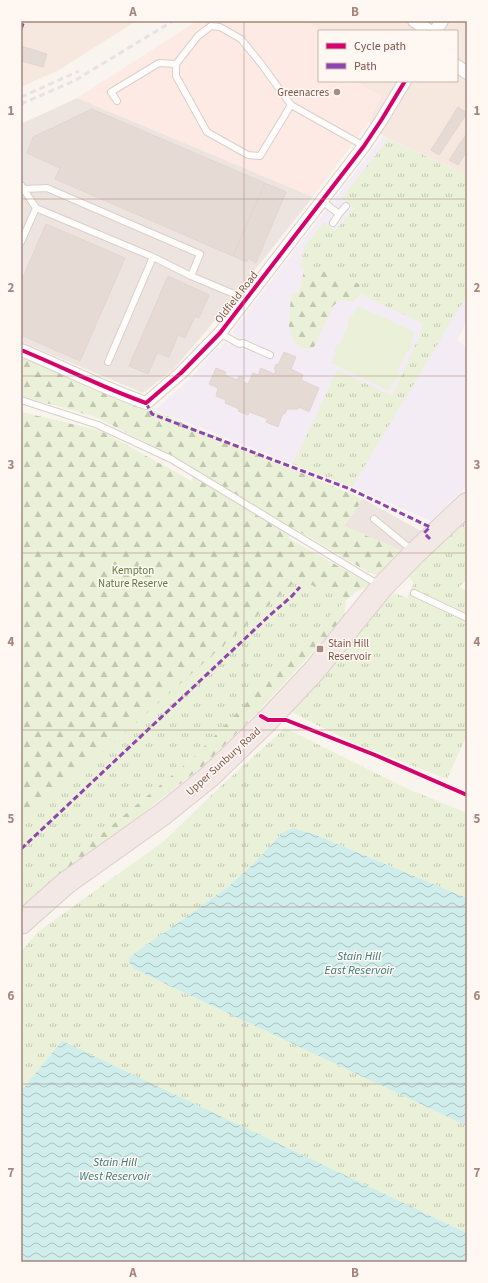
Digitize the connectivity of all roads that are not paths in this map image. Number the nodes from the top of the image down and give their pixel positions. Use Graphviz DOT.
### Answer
graph roads {
  1 [pos="224,21"];
  2 [pos="414,21"];
  3 [pos="442,21"];
  4 [pos="220,27"];
  5 [pos="428,30"];
  6 [pos="436,30"];
  7 [pos="176,64"];
  8 [pos="458,67"];
  9 [pos="467,73"];
  10 [pos="404,82"];
  11 [pos="117,101"];
  12 [pos="291,105"];
  13 [pos="364,146"];
  14 [pos="22,187"];
  15 [pos="322,201"];
  16 [pos="346,206"];
  17 [pos="36,208"];
  18 [pos="339,214"];
  19 [pos="333,223"];
  20 [pos="21,242"];
  21 [pos="153,257"];
  22 [pos="191,276"];
  23 [pos="246,299"];
  24 [pos="220,333"];
  25 [pos="21,350"];
  26 [pos="270,354"];
  27 [pos="108,362"];
  28 [pos="21,400"];
  29 [pos="467,504"];
  30 [pos="374,519"];
  31 [pos="415,553"];
  32 [pos="382,587"];
  33 [pos="414,593"];
  34 [pos="467,618"];
  35 [pos="21,923"];
  1 -- 4 [label="lane"];
  2 -- 5 [label="street"];
  3 -- 6 [label="street"];
  4 -- 7 [label="lane"];
  4 -- 12 [label="lane"];
  7 -- 11 [label="lane"];
  7 -- 12 [label="lane"];
  8 -- 9 [label="street"];
  10 -- 13 [label="street, Oldfield Road"];
  12 -- 13 [label="lane"];
  13 -- 15 [label="street, Oldfield Road"];
  14 -- 17 [label="lane"];
  14 -- 22 [label="lane"];
  15 -- 18 [label="lane"];
  15 -- 23 [label="street, Oldfield Road"];
  16 -- 18 [label="lane"];
  17 -- 20 [label="lane"];
  17 -- 21 [label="lane"];
  18 -- 19 [label="lane"];
  21 -- 22 [label="lane"];
  21 -- 27 [label="lane"];
  22 -- 23 [label="lane"];
  23 -- 24 [label="street, Oldfield Road"];
  24 -- 25 [label="street, Oldfield Road"];
  24 -- 26 [label="lane"];
  28 -- 32 [label="lane"];
  29 -- 31 [label="highway, Upper Sunbury Road"];
  30 -- 31 [label="lane"];
  31 -- 32 [label="highway, Upper Sunbury Road"];
  32 -- 35 [label="highway, Upper Sunbury Road"];
  33 -- 34 [label="lane"];
}
